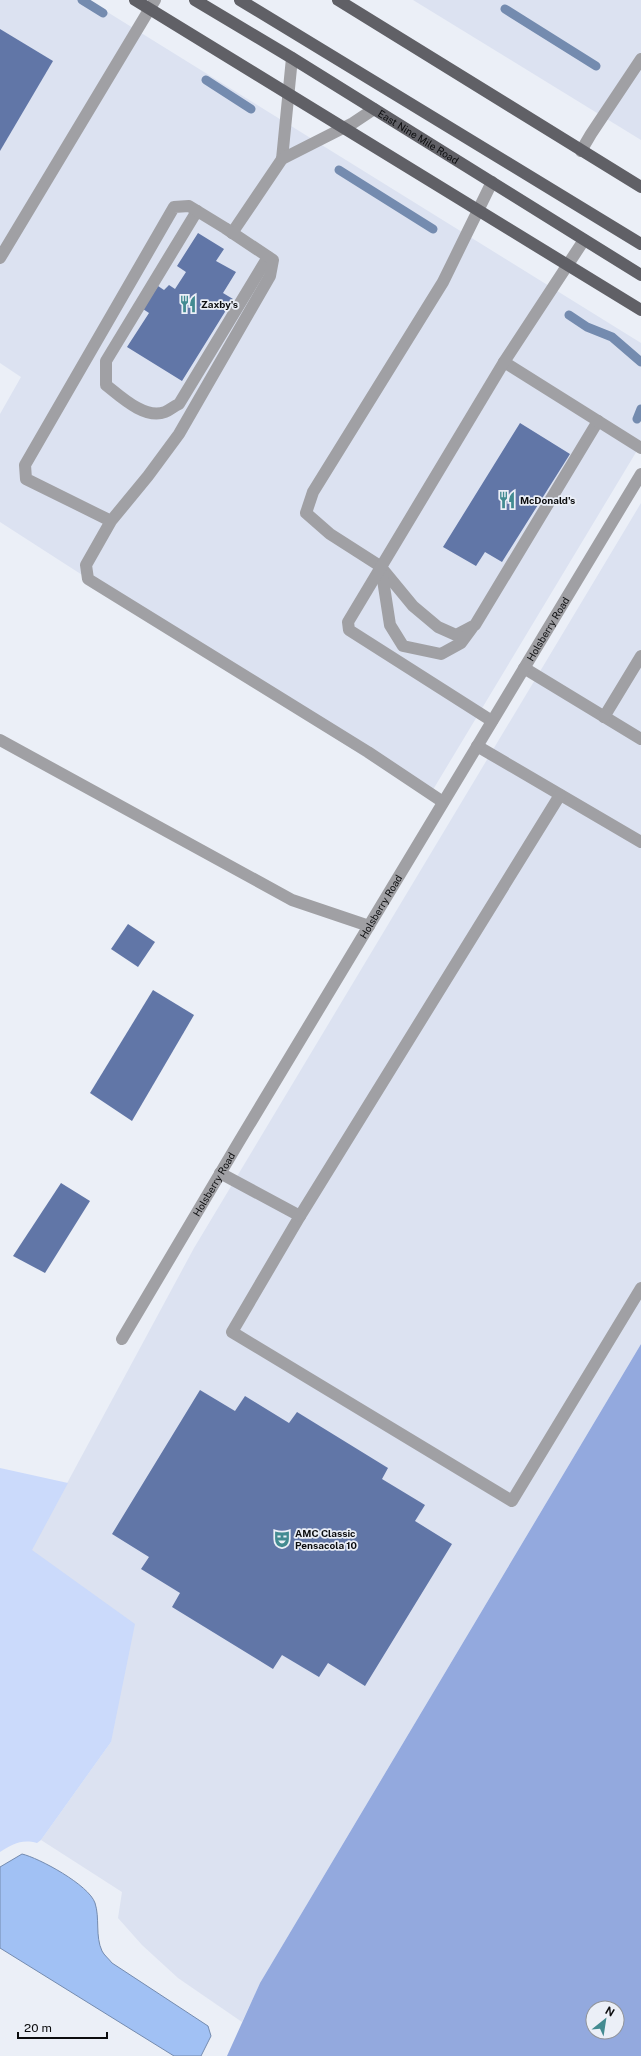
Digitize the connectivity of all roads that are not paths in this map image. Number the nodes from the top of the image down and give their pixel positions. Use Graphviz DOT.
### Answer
graph roads {
  1 [pos="135,0"];
  2 [pos="195,0"];
  3 [pos="240,0"];
  4 [pos="344,2"];
  5 [pos="152,4"];
  6 [pos="292,58"];
  7 [pos="641,59"];
  8 [pos="289,94"];
  9 [pos="374,110"];
  10 [pos="343,128"];
  11 [pos="581,151"];
  12 [pos="282,159"];
  13 [pos="492,182"];
  14 [pos="641,187"];
  15 [pos="478,210"];
  16 [pos="197,211"];
  17 [pos="232,233"];
  18 [pos="584,240"];
  19 [pos="641,244"];
  20 [pos="268,257"];
  21 [pos="0,258"];
  22 [pos="568,265"];
  23 [pos="641,275"];
  24 [pos="641,310"];
  25 [pos="504,362"];
  26 [pos="598,421"];
  27 [pos="641,448"];
  28 [pos="641,474"];
  29 [pos="111,521"];
  30 [pos="380,566"];
  31 [pos="475,625"];
  32 [pos="641,656"];
  33 [pos="524,668"];
  34 [pos="604,717"];
  35 [pos="492,721"];
  36 [pos="0,740"];
  37 [pos="641,740"];
  38 [pos="477,746"];
  39 [pos="560,795"];
  40 [pos="443,802"];
  41 [pos="641,842"];
  42 [pos="369,926"];
  43 [pos="220,1173"];
  44 [pos="300,1216"];
  45 [pos="641,1288"];
  46 [pos="122,1339"];
  1 -- 5 [label="main road"];
  2 -- 6 [label="main road, East Nine Mile Road"];
  3 -- 19 [label="main road"];
  4 -- 11 [label="main road"];
  5 -- 8 [label="main road"];
  5 -- 21 [label="lane"];
  6 -- 8 [label="lane"];
  6 -- 9 [label="main road, East Nine Mile Road"];
  7 -- 11 [label="lane"];
  8 -- 10 [label="main road"];
  8 -- 12 [label="lane"];
  9 -- 10 [label="lane"];
  9 -- 13 [label="main road, East Nine Mile Road"];
  10 -- 12 [label="lane"];
  10 -- 15 [label="main road"];
  11 -- 14 [label="main road"];
  12 -- 17 [label="lane"];
  13 -- 15 [label="lane"];
  13 -- 18 [label="main road, East Nine Mile Road"];
  15 -- 22 [label="main road"];
  15 -- 30 [label="lane"];
  16 -- 17 [label="lane"];
  16 -- 20 [label="lane"];
  16 -- 29 [label="lane"];
  17 -- 20 [label="lane"];
  18 -- 22 [label="lane"];
  18 -- 23 [label="main road, East Nine Mile Road"];
  20 -- 29 [label="lane"];
  22 -- 24 [label="main road"];
  22 -- 25 [label="lane"];
  25 -- 26 [label="lane"];
  25 -- 30 [label="lane"];
  26 -- 27 [label="lane"];
  26 -- 31 [label="lane"];
  28 -- 33 [label="lane, Holsberry Road"];
  29 -- 40 [label="lane"];
  30 -- 31 [label="lane"];
  30 -- 31 [label="lane"];
  30 -- 35 [label="lane"];
  32 -- 34 [label="lane"];
  33 -- 34 [label="lane"];
  33 -- 35 [label="lane, Holsberry Road"];
  34 -- 37 [label="lane"];
  35 -- 38 [label="lane, Holsberry Road"];
  36 -- 42 [label="lane"];
  38 -- 39 [label="lane"];
  38 -- 40 [label="lane, Holsberry Road"];
  39 -- 41 [label="lane"];
  39 -- 44 [label="lane"];
  40 -- 42 [label="lane, Holsberry Road"];
  42 -- 43 [label="lane, Holsberry Road"];
  43 -- 44 [label="lane"];
  43 -- 46 [label="lane, Holsberry Road"];
  44 -- 45 [label="lane"];
}
